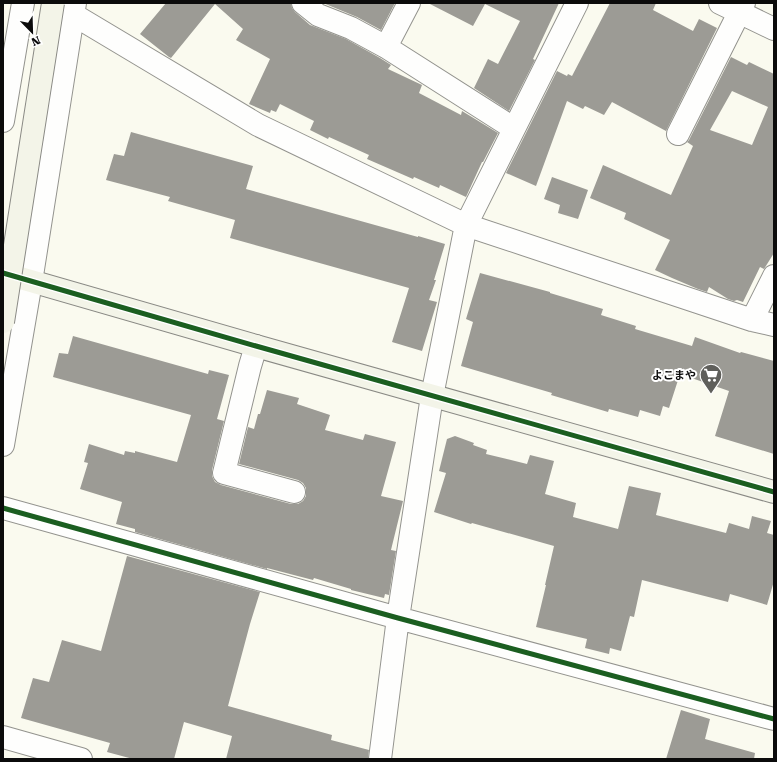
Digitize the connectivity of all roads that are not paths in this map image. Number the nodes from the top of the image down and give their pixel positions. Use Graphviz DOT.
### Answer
graph roads {
  1 [pos="23,3"];
  2 [pos="53,3"];
  3 [pos="304,3"];
  4 [pos="409,3"];
  5 [pos="577,3"];
  6 [pos="720,3"];
  7 [pos="742,8"];
  8 [pos="74,9"];
  9 [pos="774,29"];
  10 [pos="386,47"];
  11 [pos="3,121"];
  12 [pos="514,128"];
  13 [pos="678,134"];
  14 [pos="466,225"];
  15 [pos="3,273"];
  16 [pos="774,276"];
  17 [pos="31,282"];
  18 [pos="752,320"];
  19 [pos="3,322"];
  20 [pos="774,325"];
  21 [pos="256,346"];
  22 [pos="432,396"];
  23 [pos="3,445"];
  24 [pos="294,492"];
  25 [pos="774,492"];
  26 [pos="3,508"];
  27 [pos="398,618"];
  28 [pos="774,719"];
  29 [pos="3,737"];
  30 [pos="81,759"];
  31 [pos="380,759"];
  1 -- 11 [label="street"];
  2 -- 19 [label="street, bridge"];
  3 -- 10 [label="street"];
  4 -- 10 [label="street"];
  5 -- 12 [label="street"];
  6 -- 7 [label="street"];
  7 -- 9 [label="street"];
  7 -- 13 [label="street"];
  8 -- 14 [label="street"];
  8 -- 17 [label="street"];
  10 -- 12 [label="street"];
  12 -- 14 [label="street"];
  14 -- 18 [label="street"];
  14 -- 22 [label="street"];
  15 -- 17 [label="street"];
  16 -- 18 [label="street"];
  17 -- 21 [label="street"];
  17 -- 23 [label="street"];
  18 -- 20 [label="street"];
  21 -- 22 [label="street"];
  21 -- 24 [label="street"];
  22 -- 25 [label="street"];
  22 -- 27 [label="street"];
  26 -- 27 [label="street"];
  27 -- 28 [label="street"];
  27 -- 31 [label="street"];
  29 -- 30 [label="street"];
}
